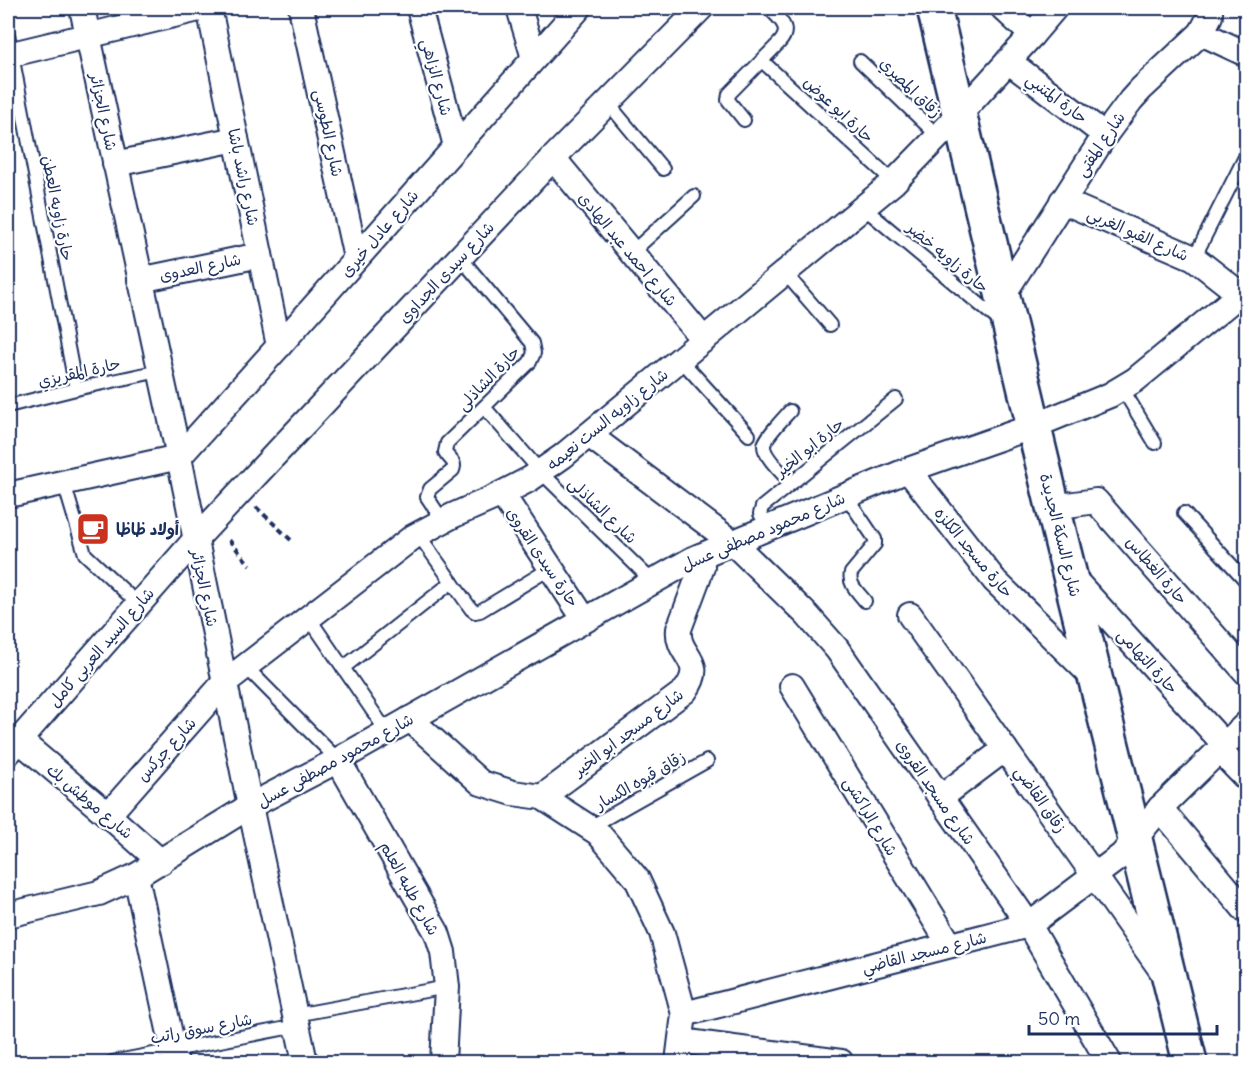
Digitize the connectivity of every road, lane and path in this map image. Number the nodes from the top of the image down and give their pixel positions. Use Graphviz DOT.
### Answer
graph roads {
  1 [pos="82,8"];
  2 [pos="203,8"];
  3 [pos="209,8"];
  4 [pos="301,8"];
  5 [pos="419,8"];
  6 [pos="519,8"];
  7 [pos="579,8"];
  8 [pos="701,8"];
  9 [pos="769,8"];
  10 [pos="934,8"];
  11 [pos="1002,8"];
  12 [pos="1055,8"];
  13 [pos="1210,8"];
  14 [pos="1201,33"];
  15 [pos="88,35"];
  16 [pos="1032,35"];
  17 [pos="9,48"];
  18 [pos="1246,54"];
  19 [pos="534,58"];
  20 [pos="762,61"];
  21 [pos="860,61"];
  22 [pos="1008,61"];
  23 [pos="608,103"];
  24 [pos="744,120"];
  25 [pos="949,125"];
  26 [pos="1105,135"];
  27 [pos="236,139"];
  28 [pos="456,146"];
  29 [pos="1246,155"];
  30 [pos="553,158"];
  31 [pos="115,164"];
  32 [pos="663,169"];
  33 [pos="894,182"];
  34 [pos="694,196"];
  35 [pos="1062,201"];
  36 [pos="864,208"];
  37 [pos="631,253"];
  38 [pos="260,255"];
  39 [pos="460,257"];
  40 [pos="356,258"];
  41 [pos="1194,258"];
  42 [pos="785,273"];
  43 [pos="140,280"];
  44 [pos="1003,294"];
  45 [pos="1241,299"];
  46 [pos="830,325"];
  47 [pos="1012,331"];
  48 [pos="704,340"];
  49 [pos="279,346"];
  50 [pos="680,359"];
  51 [pos="159,371"];
  52 [pos="1122,388"];
  53 [pos="76,389"];
  54 [pos="896,399"];
  55 [pos="8,406"];
  56 [pos="484,407"];
  57 [pos="790,411"];
  58 [pos="1034,426"];
  59 [pos="589,435"];
  60 [pos="748,435"];
  61 [pos="1155,443"];
  62 [pos="179,457"];
  63 [pos="908,470"];
  64 [pos="541,472"];
  65 [pos="64,483"];
  66 [pos="791,483"];
  67 [pos="240,492"];
  68 [pos="502,494"];
  69 [pos="8,495"];
  70 [pos="846,496"];
  71 [pos="1053,507"];
  72 [pos="1184,513"];
  73 [pos="213,521"];
  74 [pos="442,521"];
  75 [pos="769,528"];
  76 [pos="418,534"];
  77 [pos="195,540"];
  78 [pos="292,541"];
  79 [pos="733,543"];
  80 [pos="700,556"];
  81 [pos="250,565"];
  82 [pos="551,568"];
  83 [pos="1072,577"];
  84 [pos="652,581"];
  85 [pos="1246,581"];
  86 [pos="452,582"];
  87 [pos="865,601"];
  88 [pos="138,604"];
  89 [pos="910,615"];
  90 [pos="309,618"];
  91 [pos="585,620"];
  92 [pos="246,667"];
  93 [pos="343,668"];
  94 [pos="1246,672"];
  95 [pos="1096,680"];
  96 [pos="224,683"];
  97 [pos="792,686"];
  98 [pos="410,719"];
  99 [pos="1246,724"];
  100 [pos="387,732"];
  101 [pos="13,747"];
  102 [pos="1222,748"];
  103 [pos="1005,749"];
  104 [pos="338,760"];
  105 [pos="707,761"];
  106 [pos="1246,778"];
  107 [pos="542,797"];
  108 [pos="940,798"];
  109 [pos="250,806"];
  110 [pos="1160,808"];
  111 [pos="108,814"];
  112 [pos="590,827"];
  113 [pos="1135,838"];
  114 [pos="161,862"];
  115 [pos="136,876"];
  116 [pos="1095,876"];
  117 [pos="1246,911"];
  118 [pos="8,915"];
  119 [pos="1029,926"];
  120 [pos="950,945"];
  121 [pos="1171,982"];
  122 [pos="447,987"];
  123 [pos="684,1014"];
  124 [pos="296,1020"];
  125 [pos="680,1052"];
  126 [pos="175,1056"];
  127 [pos="112,1062"];
  128 [pos="305,1062"];
  129 [pos="443,1062"];
  130 [pos="841,1062"];
  131 [pos="1108,1062"];
  132 [pos="1190,1062"];
  1 -- 15 [label="street, شارع الجزائر"];
  2 -- 15 [label="street"];
  3 -- 27 [label="street, شارع راشد باشا"];
  4 -- 40 [label="street, شارع الطوسى"];
  5 -- 28 [label="street, شارع الزاهي"];
  6 -- 19 [label="street"];
  7 -- 19 [label="street, شارع عادل خيرى"];
  8 -- 23 [label="street, شارع سيدى الجداوى"];
  9 -- 20 [label="lane"];
  10 -- 25 [label="street, شارع السكة الجديدة"];
  11 -- 16 [label="street"];
  12 -- 16 [label="street, شارع زاويه الست نعيمه"];
  13 -- 14 [label="street, شارع المفتى"];
  14 -- 18 [label="street"];
  14 -- 26 [label="street, شارع المفتى"];
  15 -- 17 [label="street"];
  15 -- 31 [label="street, شارع الجزائر"];
  16 -- 22 [label="street, شارع زاويه الست نعيمه"];
  17 -- 53 [label="lane, حارة زاويه العطن"];
  19 -- 28 [label="street, شارع عادل خيرى"];
  20 -- 24 [label="lane"];
  20 -- 33 [label="lane, حارة ابو عوض"];
  21 -- 25 [label="lane, زقاق المصري"];
  22 -- 25 [label="street, شارع زاويه الست نعيمه"];
  22 -- 26 [label="street, حارة المتنبي"];
  23 -- 30 [label="street, شارع سيدى الجداوى"];
  23 -- 32 [label="lane"];
  25 -- 33 [label="street, شارع زاويه الست نعيمه"];
  25 -- 44 [label="street, شارع السكة الجديدة"];
  26 -- 35 [label="street, شارع المفتى"];
  27 -- 31 [label="street"];
  27 -- 38 [label="street, شارع راشد باشا"];
  28 -- 40 [label="street, شارع عادل خيرى"];
  29 -- 41 [label="lane"];
  30 -- 37 [label="street, شارع احمد عبد الهادى"];
  30 -- 39 [label="street, شارع سيدى الجداوى"];
  31 -- 43 [label="street, شارع الجزائر"];
  33 -- 36 [label="street, شارع زاويه الست نعيمه"];
  34 -- 37 [label="lane"];
  35 -- 41 [label="street, شارع القبو الغربى"];
  35 -- 44 [label="street, شارع المفتى"];
  36 -- 42 [label="street, شارع زاويه الست نعيمه"];
  36 -- 47 [label="lane, حارة زاويه خضر"];
  37 -- 48 [label="street, شارع احمد عبد الهادى"];
  38 -- 43 [label="street, شارع العدوى"];
  38 -- 49 [label="street, شارع راشد باشا"];
  39 -- 56 [label="lane, حارة الشاذلى"];
  39 -- 67 [label="street, شارع سيدى الجداوى"];
  40 -- 49 [label="street, شارع عادل خيرى"];
  41 -- 45 [label="street, شارع القبو الغربى"];
  42 -- 46 [label="lane"];
  42 -- 48 [label="street, شارع زاويه الست نعيمه"];
  43 -- 51 [label="street, شارع الجزائر"];
  44 -- 47 [label="street, شارع السكة الجديدة"];
  45 -- 52 [label="street, شارع محمود مصطفى عسل"];
  47 -- 58 [label="street, شارع السكة الجديدة"];
  48 -- 50 [label="street, شارع زاويه الست نعيمه"];
  49 -- 62 [label="street, شارع عادل خيرى"];
  50 -- 59 [label="street, شارع زاويه الست نعيمه"];
  50 -- 60 [label="lane"];
  51 -- 53 [label="lane, حارة المقريزي"];
  51 -- 62 [label="street, شارع الجزائر"];
  52 -- 58 [label="street, شارع محمود مصطفى عسل"];
  52 -- 61 [label="lane"];
  53 -- 55 [label="lane, حارة المقريزي"];
  54 -- 66 [label="lane, حارة ابو الخير"];
  56 -- 64 [label="lane, شارع الشاذلى"];
  56 -- 74 [label="lane, حارة الشاذلى"];
  57 -- 66 [label="lane"];
  58 -- 63 [label="street, شارع محمود مصطفى عسل"];
  58 -- 71 [label="street, شارع السكة الجديدة"];
  59 -- 64 [label="street, شارع زاويه الست نعيمه"];
  59 -- 79 [label="street, شارع مسجد القروى"];
  62 -- 65 [label="street"];
  62 -- 77 [label="street, شارع الجزائر"];
  63 -- 70 [label="street, شارع محمود مصطفى عسل"];
  63 -- 95 [label="street, حارة مسجد الكلزه"];
  64 -- 68 [label="street, شارع زاويه الست نعيمه"];
  64 -- 84 [label="lane, شارع الشاذلى"];
  65 -- 69 [label="street"];
  65 -- 88 [label="lane"];
  66 -- 75 [label="lane, حارة ابو الخير"];
  67 -- 73 [label="street, شارع سيدى الجداوى"];
  67 -- 78 [label="path"];
  68 -- 74 [label="street, شارع زاويه الست نعيمه"];
  68 -- 82 [label="street, حارة سيدى القروى"];
  70 -- 75 [label="street, شارع محمود مصطفى عسل"];
  70 -- 87 [label="lane"];
  71 -- 83 [label="street, شارع السكة الجديدة"];
  71 -- 94 [label="street, حارة الغطاس"];
  72 -- 85 [label="lane"];
  73 -- 77 [label="street, شارع سيدى الجداوى"];
  73 -- 81 [label="path"];
  74 -- 76 [label="street, شارع زاويه الست نعيمه"];
  75 -- 79 [label="street, شارع محمود مصطفى عسل"];
  76 -- 86 [label="lane"];
  76 -- 90 [label="street, شارع زاويه الست نعيمه"];
  77 -- 88 [label="street, شارع السيد العربى كامل"];
  77 -- 96 [label="street, شارع الجزائر"];
  79 -- 80 [label="street, شارع محمود مصطفى عسل"];
  79 -- 108 [label="street, شارع مسجد القروى"];
  80 -- 84 [label="street, شارع محمود مصطفى عسل"];
  80 -- 107 [label="street, شارع مسجد ابو الخير"];
  82 -- 86 [label="lane"];
  82 -- 91 [label="street, حارة سيدى القروى"];
  83 -- 95 [label="street, شارع السكة الجديدة"];
  83 -- 102 [label="street, حارة التهامى"];
  84 -- 91 [label="street, شارع محمود مصطفى عسل"];
  86 -- 93 [label="lane"];
  88 -- 101 [label="street, شارع السيد العربى كامل"];
  89 -- 103 [label="street, زقاق القاضي"];
  90 -- 92 [label="street, شارع زاويه الست نعيمه"];
  90 -- 93 [label="lane"];
  91 -- 98 [label="street, شارع محمود مصطفى عسل"];
  92 -- 96 [label="street, شارع زاويه الست نعيمه"];
  92 -- 104 [label="lane"];
  93 -- 100 [label="lane"];
  95 -- 113 [label="street, شارع السكة الجديدة"];
  96 -- 109 [label="street, شارع الجزائر"];
  96 -- 111 [label="street, شارع جركس"];
  97 -- 120 [label="street, شارع الراكشى"];
  98 -- 100 [label="street, شارع محمود مصطفى عسل"];
  98 -- 107 [label="street"];
  99 -- 102 [label="street, شارع مسجد القاضي"];
  100 -- 104 [label="street, شارع محمود مصطفى عسل"];
  101 -- 111 [label="street, شارع موطش بك"];
  102 -- 106 [label="street, حارة التهامى"];
  102 -- 110 [label="street, شارع مسجد القاضي"];
  103 -- 108 [label="street"];
  103 -- 116 [label="street, زقاق القاضي"];
  104 -- 109 [label="street, شارع محمود مصطفى عسل"];
  104 -- 122 [label="street, شارع طلبه العلم"];
  105 -- 112 [label="lane, زقاق قبوه الكسار"];
  107 -- 112 [label="street"];
  108 -- 119 [label="street, شارع مسجد القروى"];
  109 -- 114 [label="street, شارع محمود مصطفى عسل"];
  109 -- 124 [label="street, شارع الجزائر"];
  110 -- 113 [label="street, شارع مسجد القاضي"];
  110 -- 117 [label="street"];
  111 -- 114 [label="street, شارع موطش بك"];
  112 -- 123 [label="street"];
  113 -- 116 [label="street, شارع مسجد القاضي"];
  113 -- 121 [label="street, شارع السكة الجديدة"];
  114 -- 115 [label="street, شارع محمود مصطفى عسل"];
  115 -- 118 [label="street, شارع محمود مصطفى عسل"];
  115 -- 126 [label="street"];
  116 -- 119 [label="street, شارع مسجد القاضي"];
  116 -- 121 [label="street, زقاق القاضي"];
  119 -- 120 [label="street, شارع مسجد القاضي"];
  119 -- 131 [label="street, شارع مسجد القروى"];
  120 -- 123 [label="street, شارع مسجد القاضي"];
  121 -- 132 [label="street, شارع السكة الجديدة"];
  122 -- 124 [label="lane, شارع سوق راتب"];
  122 -- 129 [label="street, شارع طلبه العلم"];
  123 -- 125 [label="street"];
  124 -- 126 [label="lane, شارع سوق راتب"];
  124 -- 128 [label="street, شارع الجزائر"];
  125 -- 130 [label="street"];
  126 -- 127 [label="lane, شارع سوق راتب"];
}
